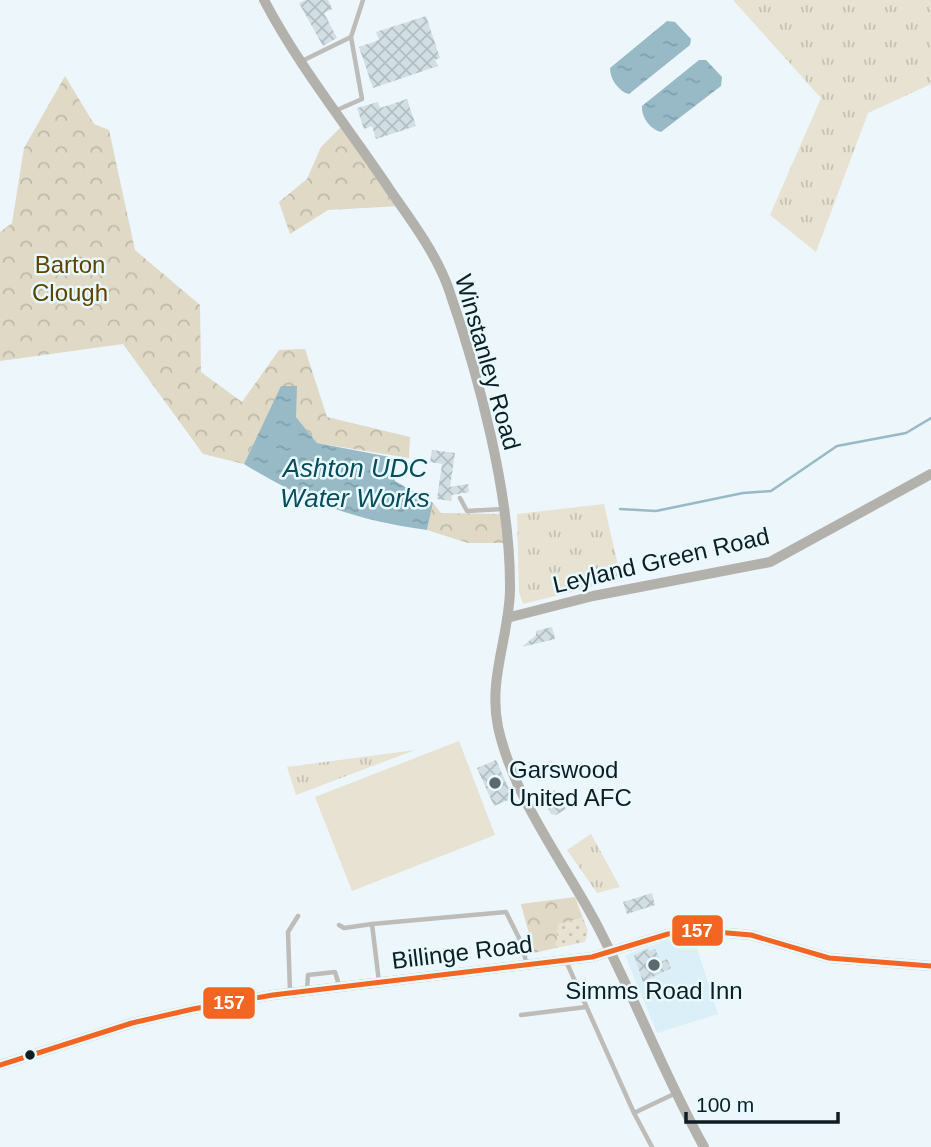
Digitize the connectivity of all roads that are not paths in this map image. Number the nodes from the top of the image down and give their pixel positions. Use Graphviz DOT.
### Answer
graph roads {
  1 [pos="264,0"];
  2 [pos="363,0"];
  3 [pos="351,37"];
  4 [pos="301,61"];
  5 [pos="336,111"];
  6 [pos="931,474"];
  7 [pos="460,498"];
  8 [pos="503,509"];
  9 [pos="507,618"];
  10 [pos="298,916"];
  11 [pos="372,924"];
  12 [pos="339,925"];
  13 [pos="611,953"];
  14 [pos="566,961"];
  15 [pos="527,966"];
  16 [pos="931,966"];
  17 [pos="379,983"];
  18 [pos="340,988"];
  19 [pos="307,991"];
  20 [pos="290,993"];
  21 [pos="586,1007"];
  22 [pos="521,1015"];
  23 [pos="0,1065"];
  24 [pos="675,1094"];
  25 [pos="634,1113"];
  26 [pos="652,1147"];
  27 [pos="704,1147"];
  1 -- 4 [label="street, Winstanley Road"];
  2 -- 3 [label="lane"];
  3 -- 4 [label="lane"];
  3 -- 5 [label="lane"];
  4 -- 5 [label="street, Winstanley Road"];
  5 -- 8 [label="street, Winstanley Road"];
  6 -- 9 [label="street, Leyland Green Road"];
  7 -- 8 [label="lane"];
  8 -- 9 [label="street, Winstanley Road"];
  9 -- 13 [label="street, Winstanley Road"];
  10 -- 20 [label="lane"];
  11 -- 12 [label="lane"];
  11 -- 15 [label="lane"];
  11 -- 17 [label="lane"];
  13 -- 14 [label="street, Billinge Road"];
  13 -- 16 [label="street, Billinge Road"];
  13 -- 24 [label="street, Winstanley Road"];
  14 -- 15 [label="street, Billinge Road"];
  14 -- 21 [label="lane"];
  15 -- 17 [label="street, Billinge Road"];
  17 -- 18 [label="street, Billinge Road"];
  18 -- 19 [label="street, Billinge Road"];
  18 -- 19 [label="lane"];
  19 -- 20 [label="street, Billinge Road"];
  20 -- 23 [label="street, Billinge Road"];
  21 -- 22 [label="lane"];
  21 -- 25 [label="lane"];
  24 -- 25 [label="lane"];
  24 -- 27 [label="street, Winstanley Road"];
  25 -- 26 [label="lane"];
}
